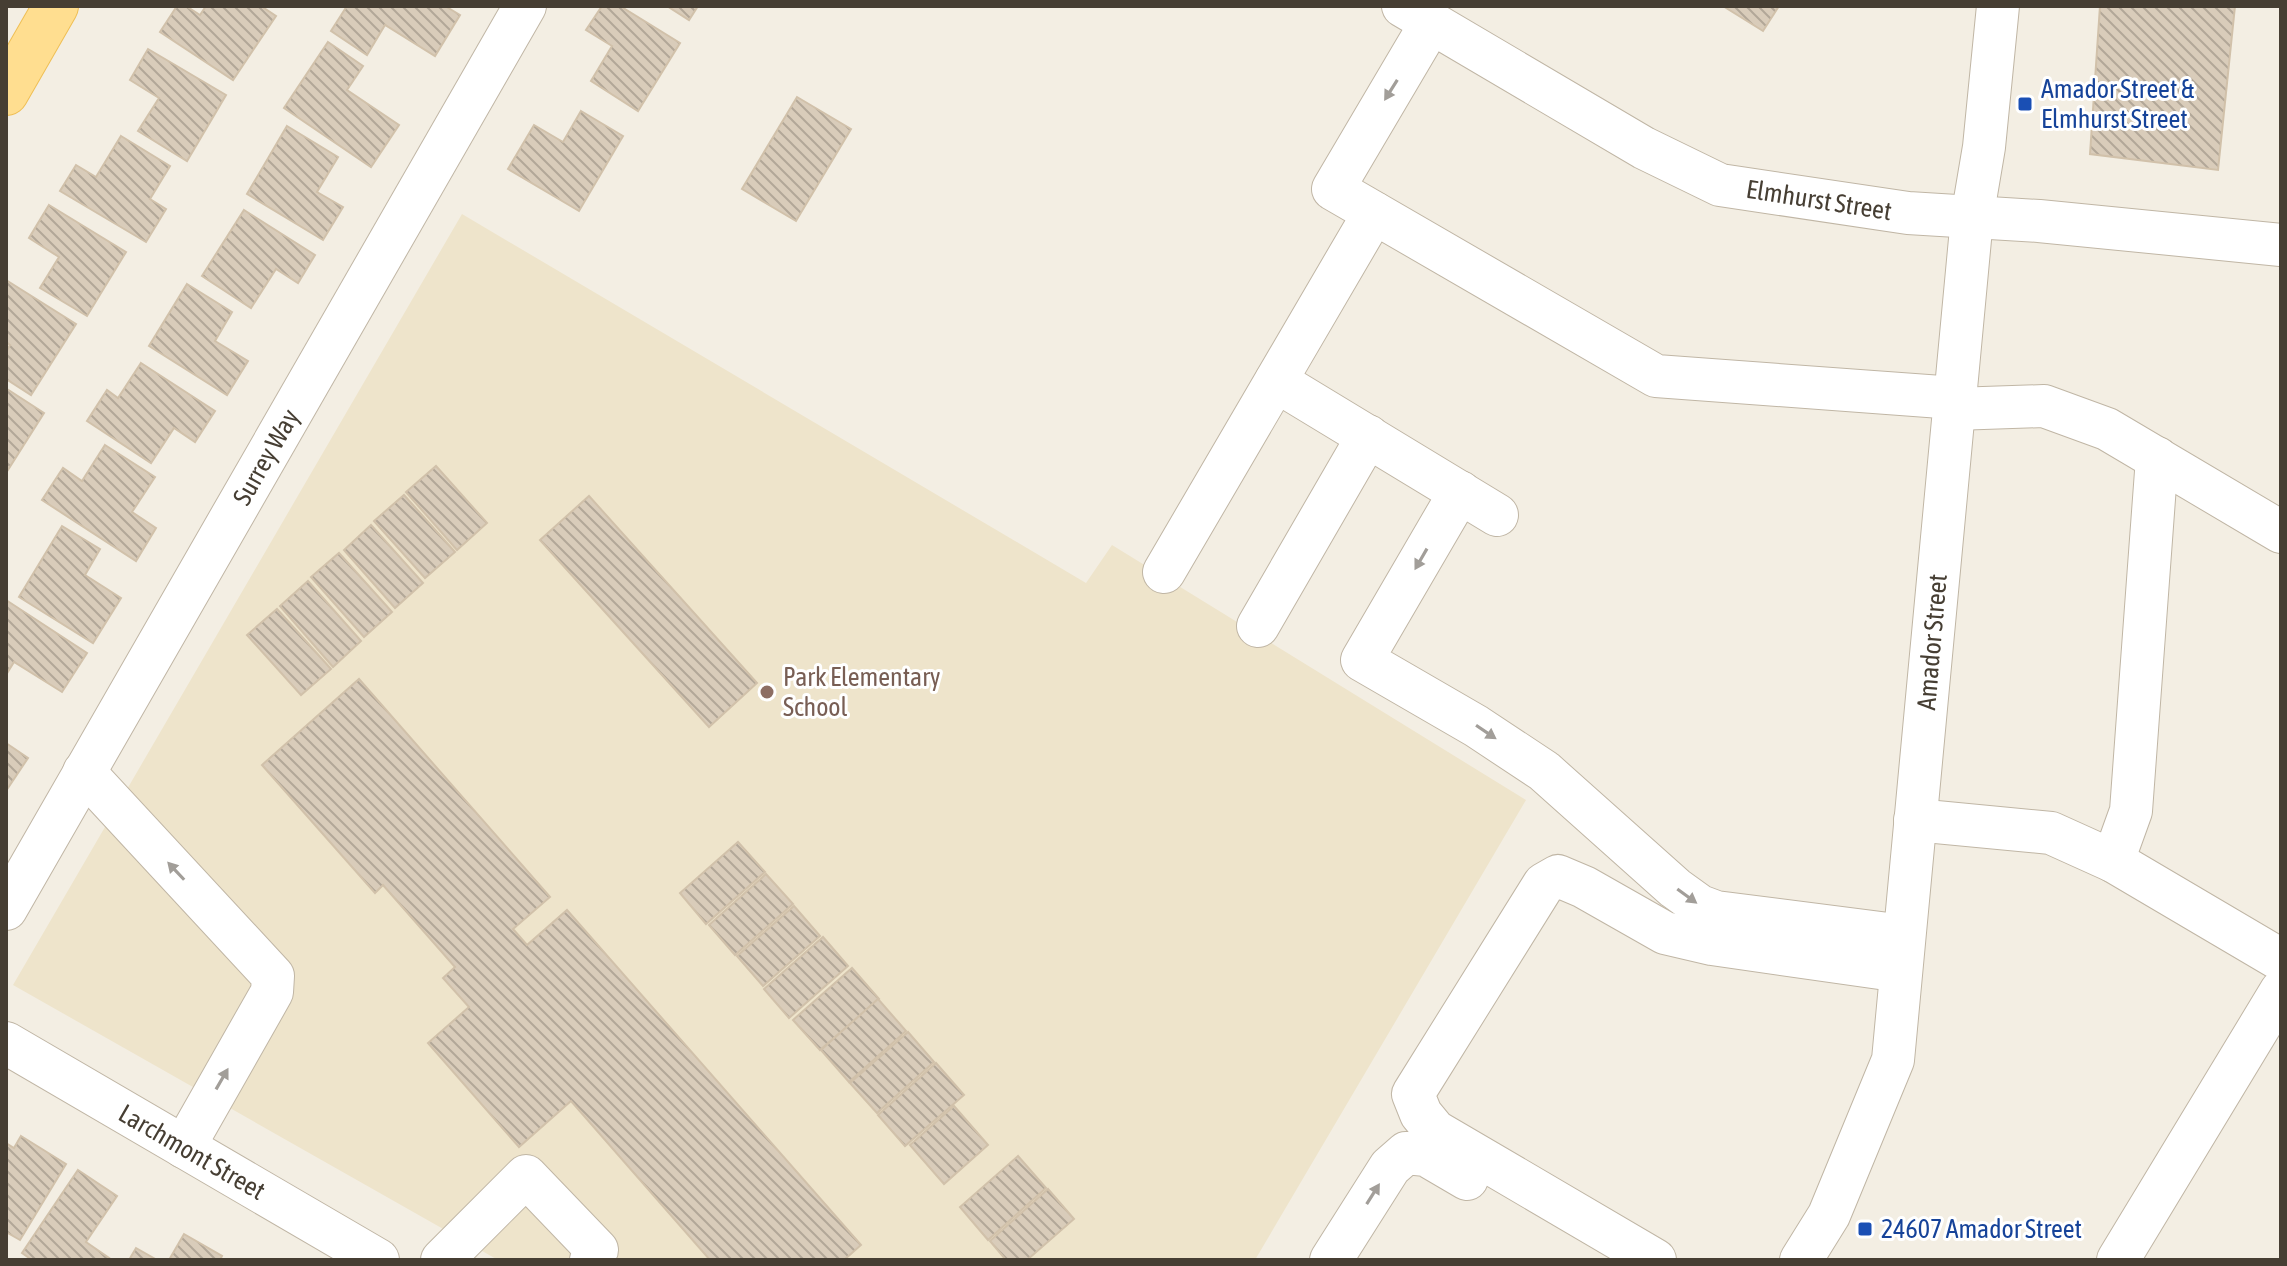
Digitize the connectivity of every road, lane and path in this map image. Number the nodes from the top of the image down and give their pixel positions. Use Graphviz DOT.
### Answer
graph roads {
  1 [pos="56,6"];
  2 [pos="525,6"];
  3 [pos="1998,6"];
  4 [pos="1417,14"];
  5 [pos="6,93"];
  6 [pos="1374,213"];
  7 [pos="1972,218"];
  8 [pos="2281,245"];
  9 [pos="1276,381"];
  10 [pos="1954,404"];
  11 [pos="1368,436"];
  12 [pos="2157,458"];
  13 [pos="1460,492"];
  14 [pos="1497,515"];
  15 [pos="2281,532"];
  16 [pos="1164,572"];
  17 [pos="1258,626"];
  18 [pos="84,772"];
  19 [pos="1915,820"];
  20 [pos="2113,861"];
  21 [pos="6,909"];
  22 [pos="1903,953"];
  23 [pos="2281,960"];
  24 [pos="2281,991"];
  25 [pos="6,1043"];
  26 [pos="184,1147"];
  27 [pos="378,1260"];
  28 [pos="442,1260"];
  29 [pos="591,1260"];
  30 [pos="1331,1260"];
  31 [pos="1605,1260"];
  32 [pos="1655,1260"];
  33 [pos="1801,1260"];
  34 [pos="2118,1260"];
  1 -- 5 [label="main road"];
  2 -- 18 [label="street, Surrey Way"];
  3 -- 7 [label="street, Amador Street"];
  4 -- 6 [label="street, one-way"];
  4 -- 7 [label="street, Elmhurst Street"];
  6 -- 9 [label="street"];
  6 -- 10 [label="street"];
  7 -- 8 [label="street, Elmhurst Street"];
  7 -- 10 [label="street, Amador Street"];
  9 -- 11 [label="street"];
  9 -- 16 [label="street"];
  10 -- 12 [label="street"];
  10 -- 19 [label="street, Amador Street"];
  11 -- 13 [label="street"];
  11 -- 17 [label="street"];
  12 -- 15 [label="street"];
  12 -- 20 [label="street"];
  13 -- 14 [label="street"];
  13 -- 22 [label="street, one-way"];
  18 -- 21 [label="street, Surrey Way"];
  26 -- 18 [label="street, one-way"];
  19 -- 20 [label="street"];
  19 -- 22 [label="street, Amador Street"];
  20 -- 23 [label="street"];
  22 -- 32 [label="street"];
  22 -- 33 [label="street, Amador Street"];
  24 -- 34 [label="street"];
  25 -- 26 [label="street, Larchmont Street"];
  26 -- 27 [label="street, Larchmont Street"];
  28 -- 29 [label="street"];
  30 -- 31 [label="street, one-way"];
}
